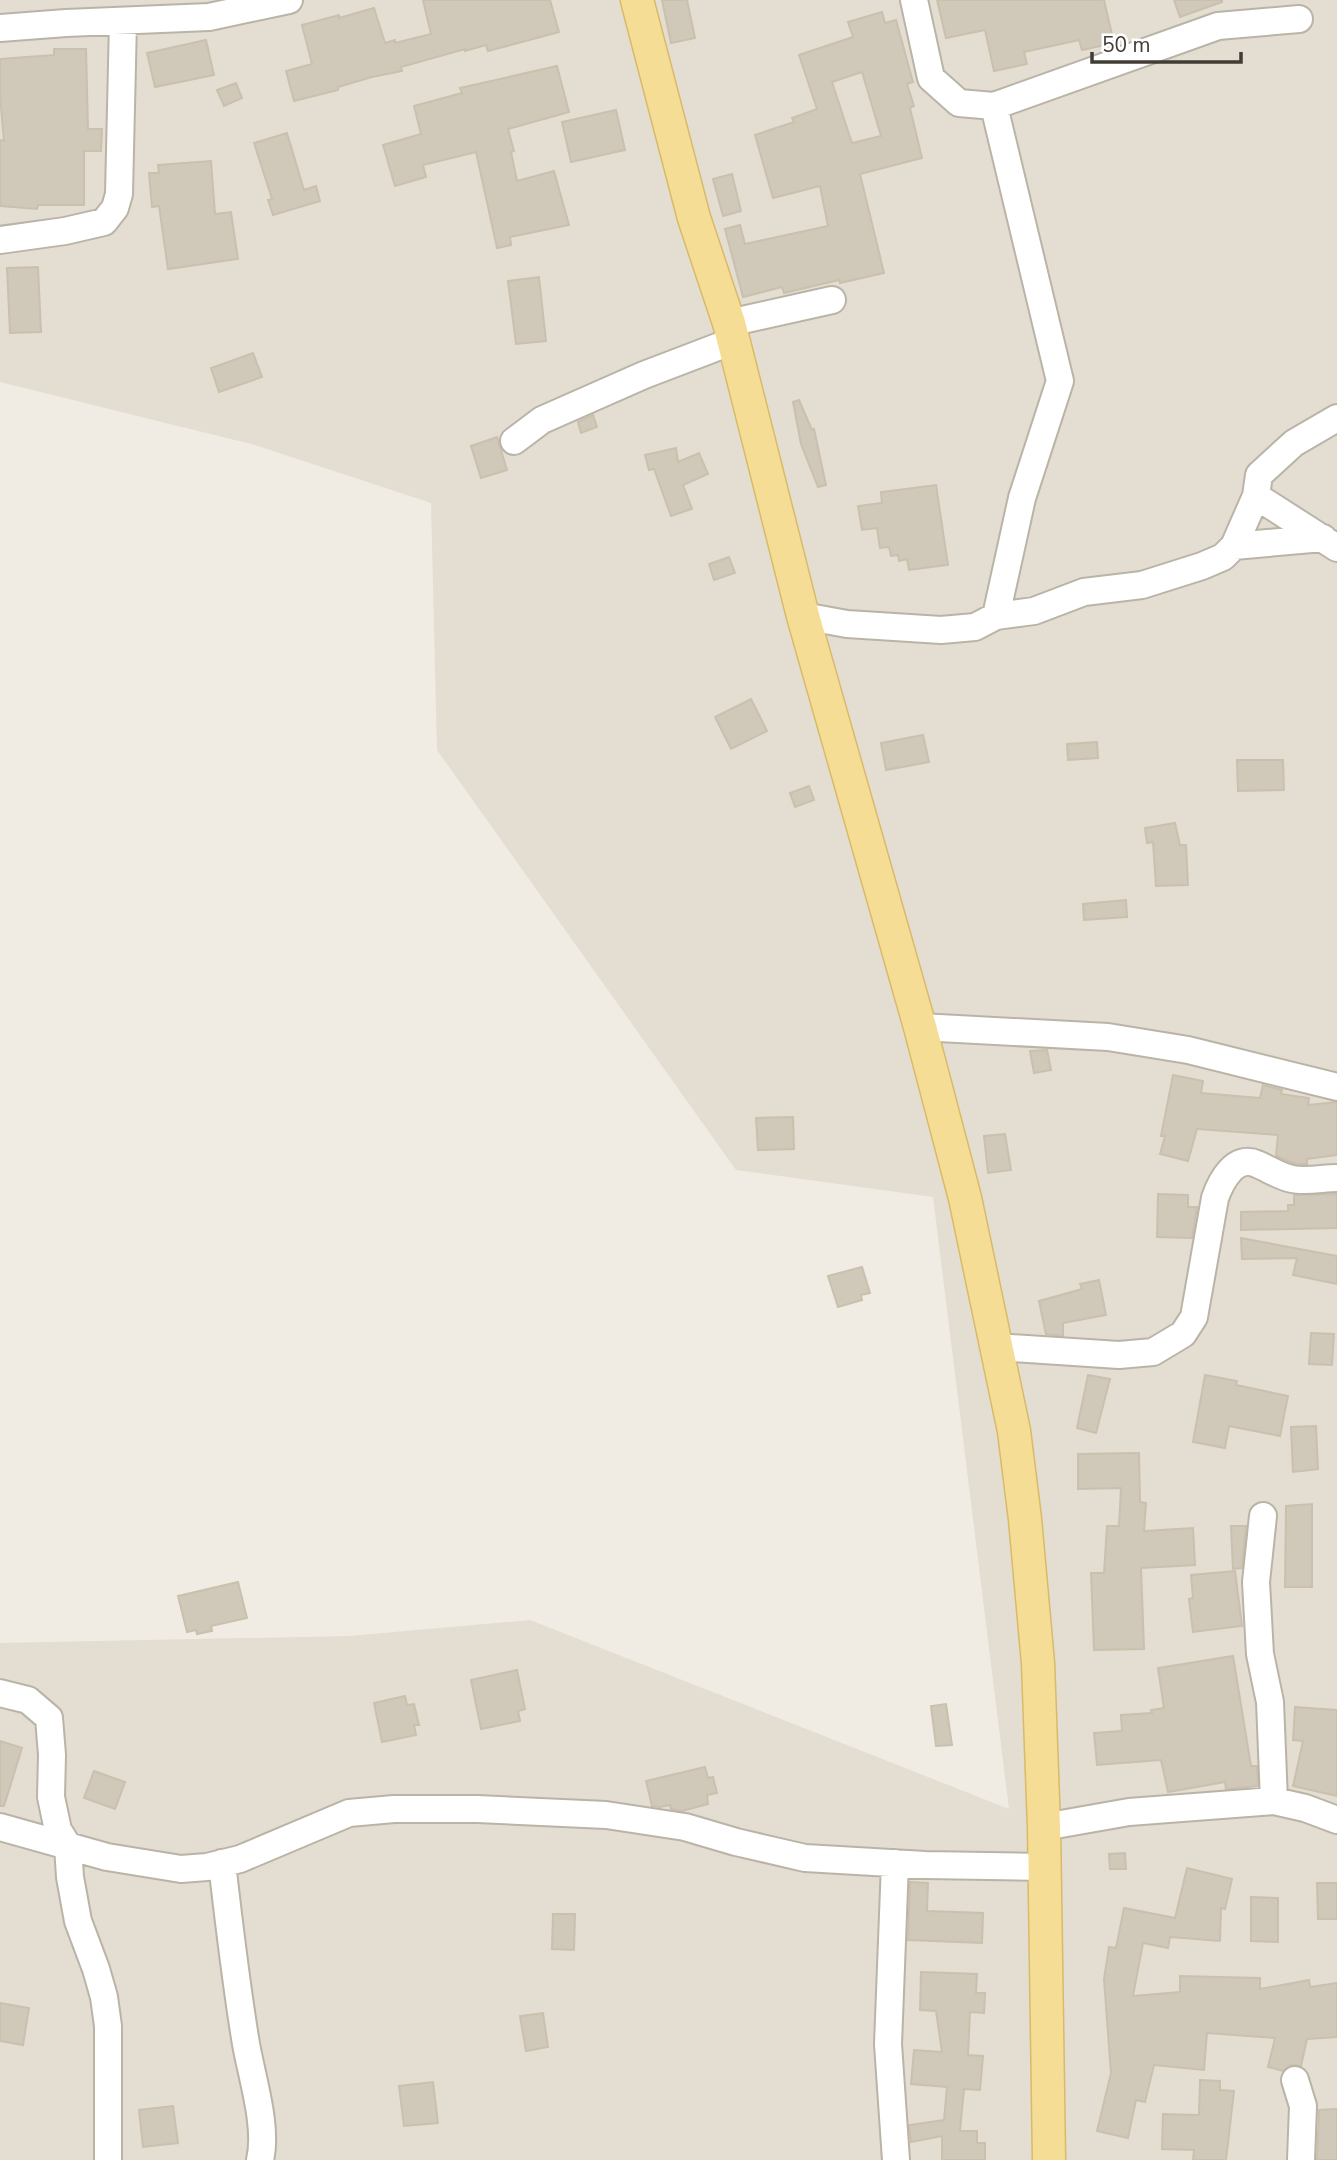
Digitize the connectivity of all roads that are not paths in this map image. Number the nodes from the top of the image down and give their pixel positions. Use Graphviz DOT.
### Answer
graph roads {
  1 [pos="289,0"];
  2 [pos="637,0"];
  3 [pos="914,0"];
  4 [pos="257,3"];
  5 [pos="1299,19"];
  6 [pos="123,21"];
  7 [pos="0,28"];
  8 [pos="994,106"];
  9 [pos="0,240"];
  10 [pos="832,300"];
  11 [pos="731,332"];
  12 [pos="1337,418"];
  13 [pos="514,441"];
  14 [pos="1256,496"];
  15 [pos="1330,543"];
  16 [pos="1234,546"];
  17 [pos="803,616"];
  18 [pos="996,616"];
  19 [pos="920,1027"];
  20 [pos="1337,1087"];
  21 [pos="1337,1178"];
  22 [pos="996,1347"];
  23 [pos="1264,1516"];
  24 [pos="0,1693"];
  25 [pos="1274,1801"];
  26 [pos="1337,1820"];
  27 [pos="0,1827"];
  28 [pos="1044,1827"];
  29 [pos="68,1846"];
  30 [pos="222,1863"];
  31 [pos="895,1863"];
  32 [pos="1044,1867"];
  33 [pos="1295,2080"];
  34 [pos="108,2160"];
  35 [pos="260,2160"];
  36 [pos="896,2160"];
  37 [pos="1049,2160"];
  38 [pos="1301,2160"];
  1 -- 4 [label="street"];
  2 -- 11 [label="main road"];
  3 -- 8 [label="street"];
  4 -- 6 [label="street"];
  5 -- 8 [label="street"];
  6 -- 7 [label="street"];
  6 -- 9 [label="street"];
  8 -- 18 [label="street"];
  10 -- 11 [label="street"];
  11 -- 13 [label="street"];
  11 -- 17 [label="main road"];
  12 -- 14 [label="street"];
  14 -- 15 [label="street"];
  14 -- 16 [label="street"];
  15 -- 16 [label="street"];
  16 -- 18 [label="street"];
  17 -- 18 [label="street"];
  17 -- 19 [label="main road"];
  19 -- 20 [label="street"];
  19 -- 22 [label="main road"];
  21 -- 22 [label="street"];
  22 -- 28 [label="main road"];
  23 -- 25 [label="street"];
  24 -- 29 [label="street"];
  25 -- 26 [label="street"];
  25 -- 28 [label="street"];
  27 -- 29 [label="street"];
  28 -- 32 [label="main road"];
  29 -- 30 [label="street"];
  29 -- 34 [label="street"];
  30 -- 31 [label="street"];
  30 -- 35 [label="street"];
  31 -- 32 [label="street"];
  31 -- 36 [label="street"];
  32 -- 37 [label="main road"];
  33 -- 38 [label="street"];
}
